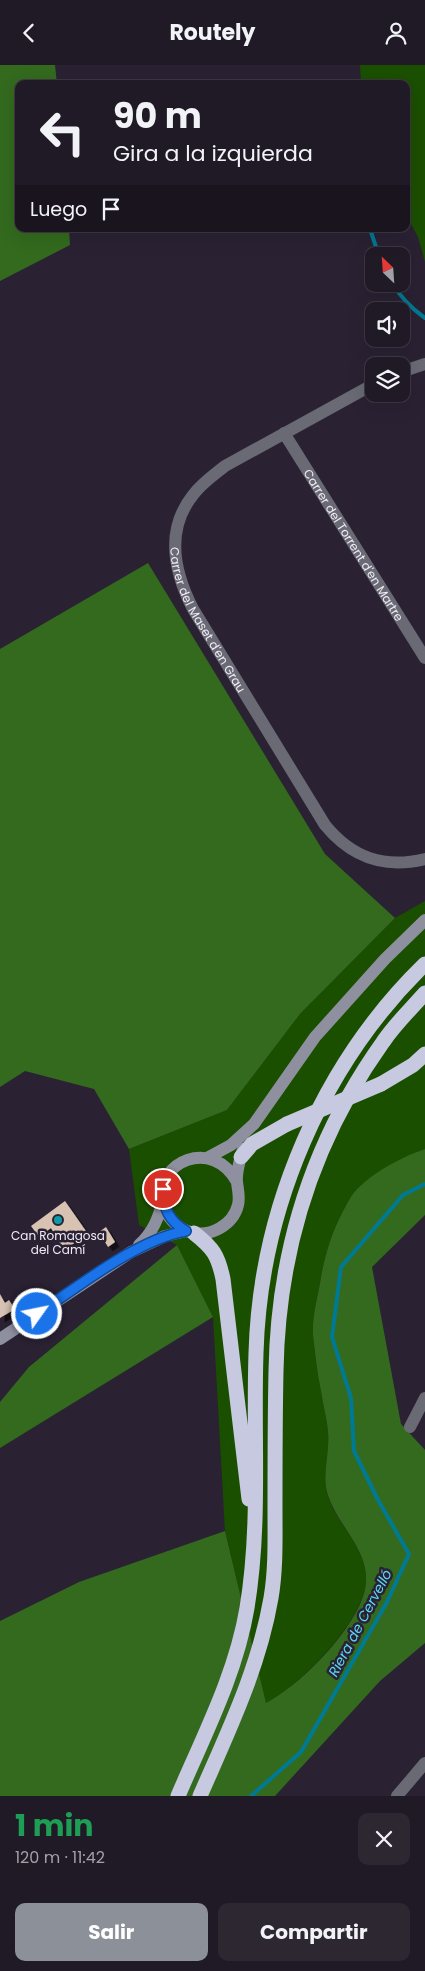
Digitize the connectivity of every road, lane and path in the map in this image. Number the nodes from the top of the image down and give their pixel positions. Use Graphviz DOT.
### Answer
graph roads {
  1 [pos="425,364"];
  2 [pos="410,369"];
  3 [pos="365,389"];
  4 [pos="284,433"];
  5 [pos="425,658"];
  6 [pos="425,859"];
  7 [pos="425,920"];
  8 [pos="425,964"];
  9 [pos="425,993"];
  10 [pos="425,1054"];
  11 [pos="254,1124"];
  12 [pos="241,1157"];
  13 [pos="207,1158"];
  14 [pos="237,1182"];
  15 [pos="163,1201"];
  16 [pos="190,1232"];
  17 [pos="132,1252"];
  18 [pos="0,1339"];
  19 [pos="425,1398"];
  20 [pos="410,1427"];
  21 [pos="256,1522"];
  22 [pos="425,1763"];
  23 [pos="178,1796"];
  24 [pos="200,1796"];
  25 [pos="397,1796"];
  1 -- 2 [label="street"];
  3 -- 4 [label="street, Carrer del Maset d'en Grau"];
  4 -- 5 [label="street, Carrer del Torrent d'en Martre"];
  4 -- 6 [label="street, Carrer del Maset d'en Grau"];
  7 -- 11 [label="street"];
  8 -- 21 [label="highway"];
  9 -- 24 [label="highway"];
  10 -- 12 [label="highway, bridge"];
  11 -- 12 [label="street"];
  11 -- 13 [label="street"];
  12 -- 14 [label="street"];
  13 -- 14 [label="street"];
  13 -- 15 [label="street"];
  14 -- 16 [label="street"];
  15 -- 16 [label="street"];
  15 -- 17 [label="street"];
  16 -- 17 [label="street"];
  16 -- 21 [label="highway"];
  17 -- 18 [label="street"];
  19 -- 20 [label="street"];
  21 -- 23 [label="highway"];
  22 -- 25 [label="street"];
}
